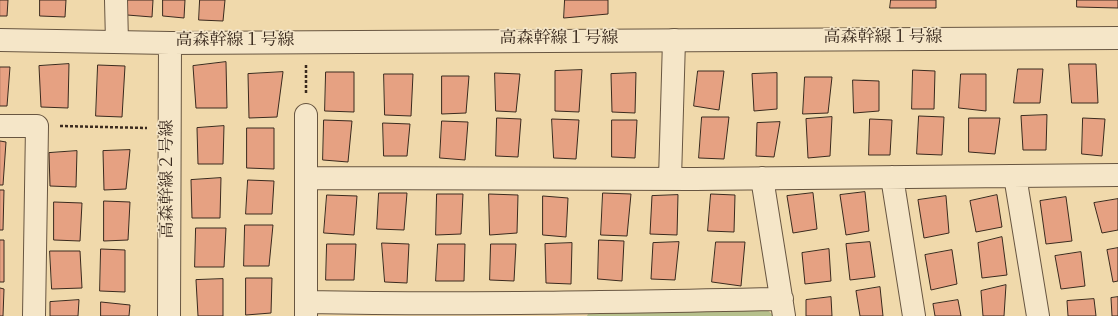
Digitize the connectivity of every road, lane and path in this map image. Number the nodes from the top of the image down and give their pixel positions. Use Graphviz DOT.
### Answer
graph roads {
  1 [pos="116,0"];
  2 [pos="1118,38"];
  3 [pos="0,40"];
  4 [pos="674,40"];
  5 [pos="117,42"];
  6 [pos="307,42"];
  7 [pos="170,43"];
  8 [pos="306,115"];
  9 [pos="0,126"];
  10 [pos="37,126"];
  11 [pos="170,129"];
  12 [pos="1118,175"];
  13 [pos="1015,176"];
  14 [pos="892,177"];
  15 [pos="306,178"];
  16 [pos="670,178"];
  17 [pos="762,178"];
  18 [pos="783,308"];
  19 [pos="306,309"];
  20 [pos="433,310"];
  21 [pos="556,310"];
  22 [pos="34,316"];
  23 [pos="169,316"];
  24 [pos="914,316"];
  25 [pos="1038,316"];
  1 -- 5 [label="street"];
  2 -- 4 [label="street, 高森幹線１号線"];
  3 -- 5 [label="street, 高森幹線１号線"];
  4 -- 6 [label="street, 高森幹線１号線"];
  4 -- 16 [label="street"];
  5 -- 7 [label="street, 高森幹線１号線"];
  6 -- 7 [label="street, 高森幹線１号線"];
  6 -- 8 [label="path"];
  7 -- 11 [label="street, 高森幹線２号線"];
  8 -- 15 [label="street"];
  9 -- 10 [label="street"];
  10 -- 11 [label="path"];
  10 -- 22 [label="street"];
  11 -- 23 [label="street, 高森幹線２号線"];
  12 -- 13 [label="street"];
  13 -- 14 [label="street"];
  13 -- 25 [label="street"];
  14 -- 17 [label="street"];
  14 -- 24 [label="street"];
  15 -- 16 [label="street"];
  15 -- 19 [label="street"];
  16 -- 17 [label="street"];
  17 -- 18 [label="street"];
  18 -- 21 [label="street"];
  19 -- 20 [label="street"];
  20 -- 21 [label="street"];
}
